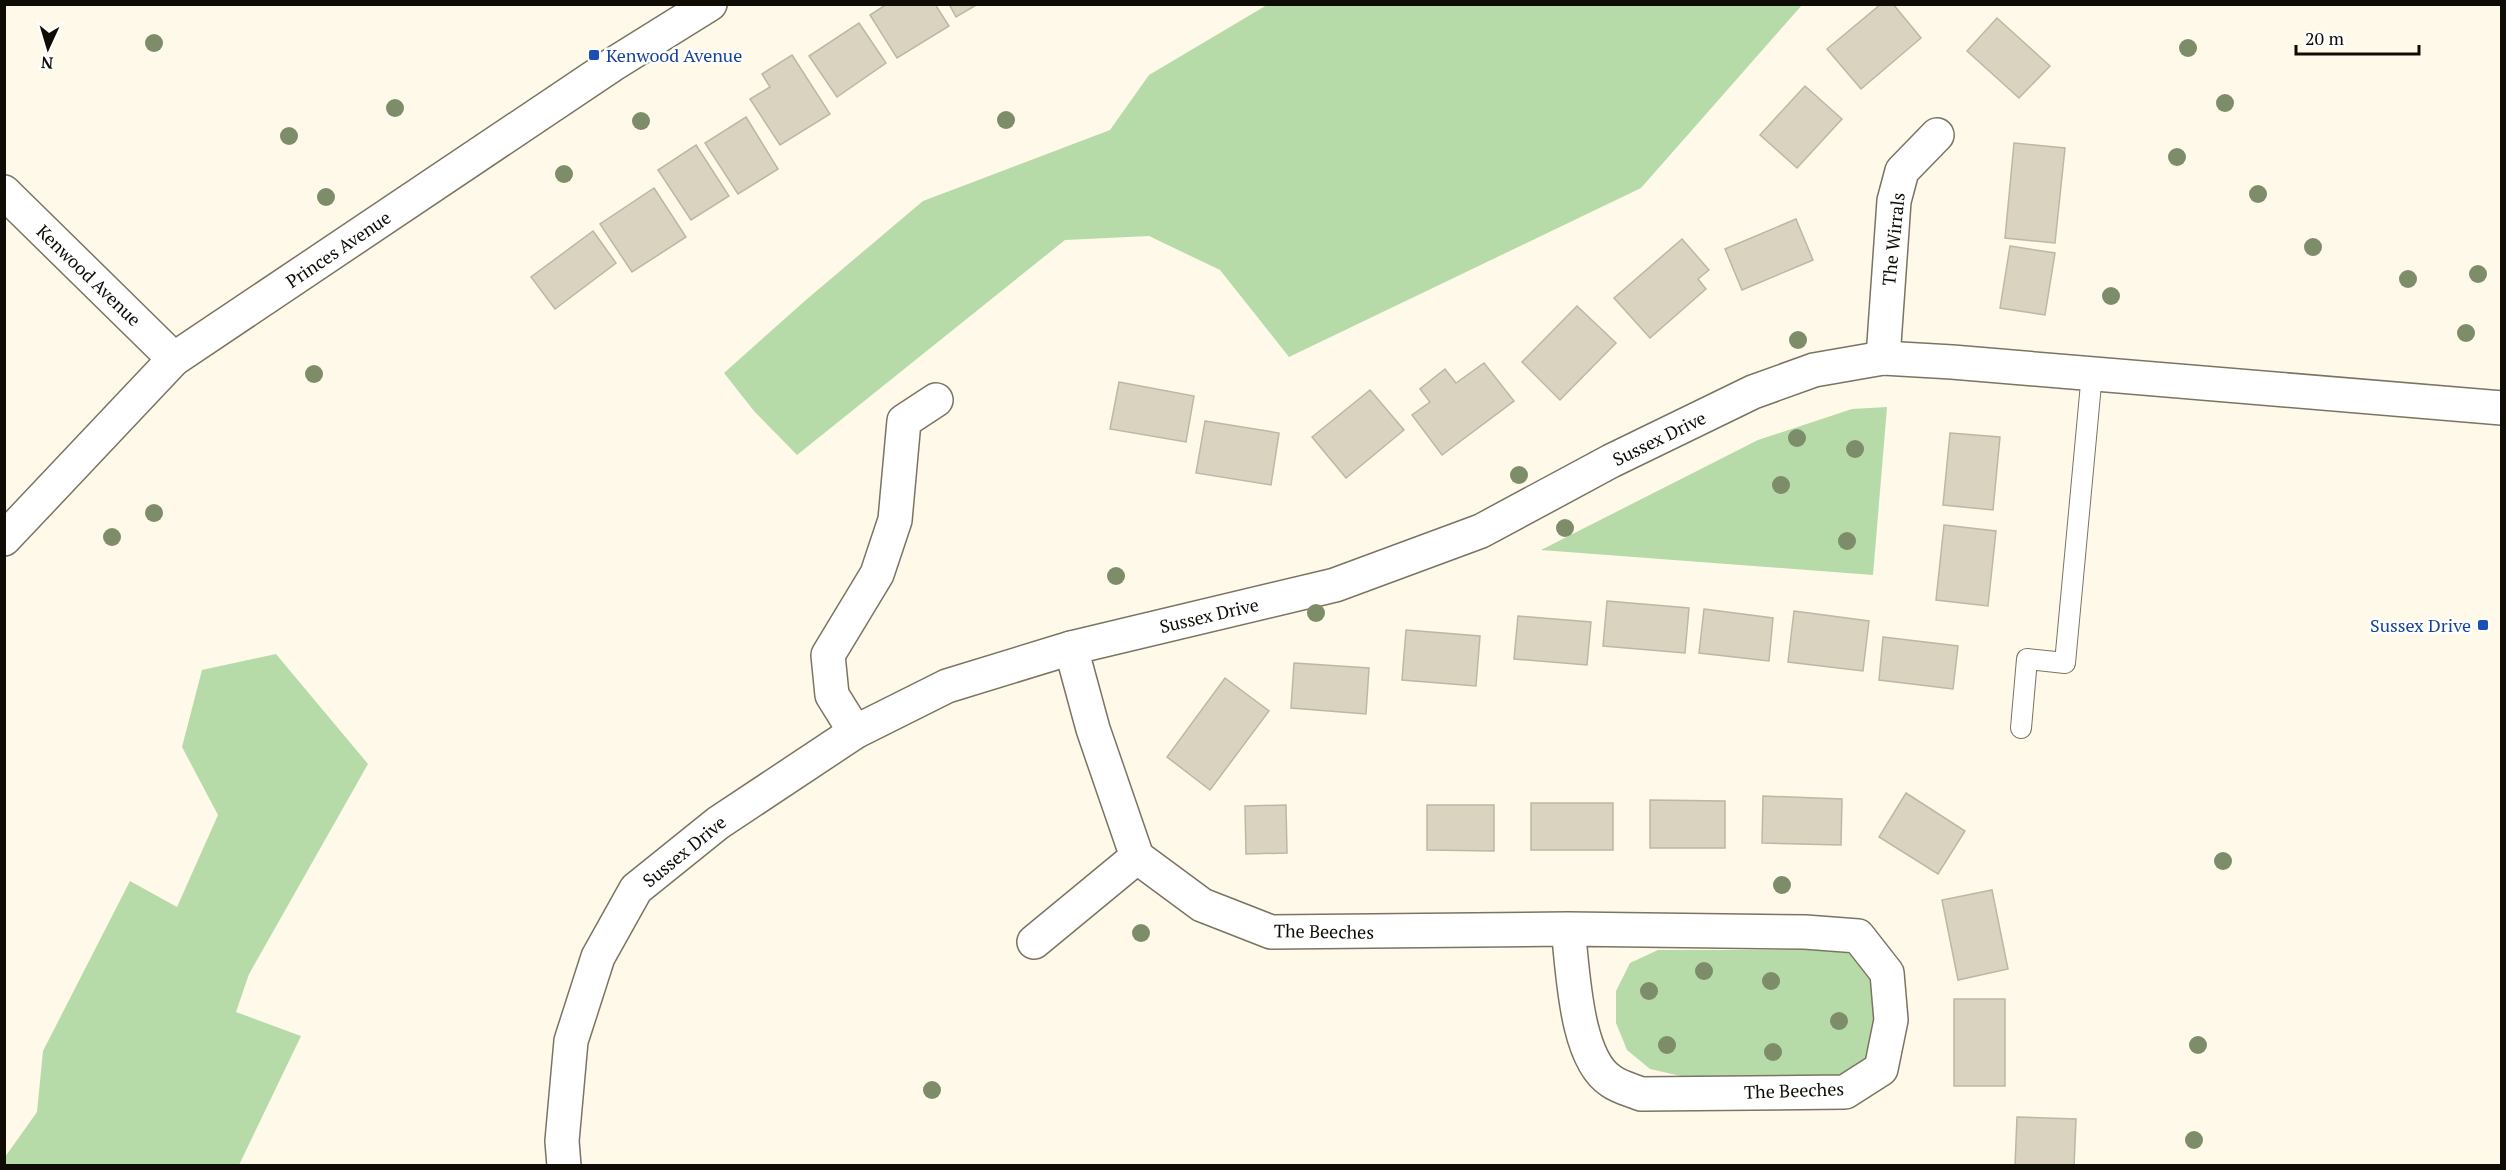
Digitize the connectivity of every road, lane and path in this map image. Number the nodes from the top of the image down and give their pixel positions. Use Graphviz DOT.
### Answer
graph roads {
  1 [pos="710,4"];
  2 [pos="1937,135"];
  3 [pos="4,192"];
  4 [pos="1883,358"];
  5 [pos="174,359"];
  6 [pos="2092,373"];
  7 [pos="936,400"];
  8 [pos="2502,408"];
  9 [pos="4,539"];
  10 [pos="1071,648"];
  11 [pos="2021,728"];
  12 [pos="855,732"];
  13 [pos="1137,857"];
  14 [pos="1568,929"];
  15 [pos="1034,942"];
  16 [pos="564,1166"];
  1 -- 5 [label="street, Princes Avenue"];
  2 -- 4 [label="street, The Wirrals"];
  3 -- 5 [label="street, Kenwood Avenue"];
  4 -- 6 [label="street, Sussex Drive"];
  4 -- 10 [label="street, Sussex Drive"];
  5 -- 9 [label="street, Princes Avenue"];
  6 -- 8 [label="street, Sussex Drive"];
  6 -- 11 [label="lane"];
  7 -- 12 [label="street"];
  10 -- 12 [label="street, Sussex Drive"];
  10 -- 13 [label="street"];
  12 -- 16 [label="street, Sussex Drive"];
  13 -- 14 [label="street, The Beeches"];
  13 -- 15 [label="street"];
  14 -- 14 [label="street, The Beeches"];
}
